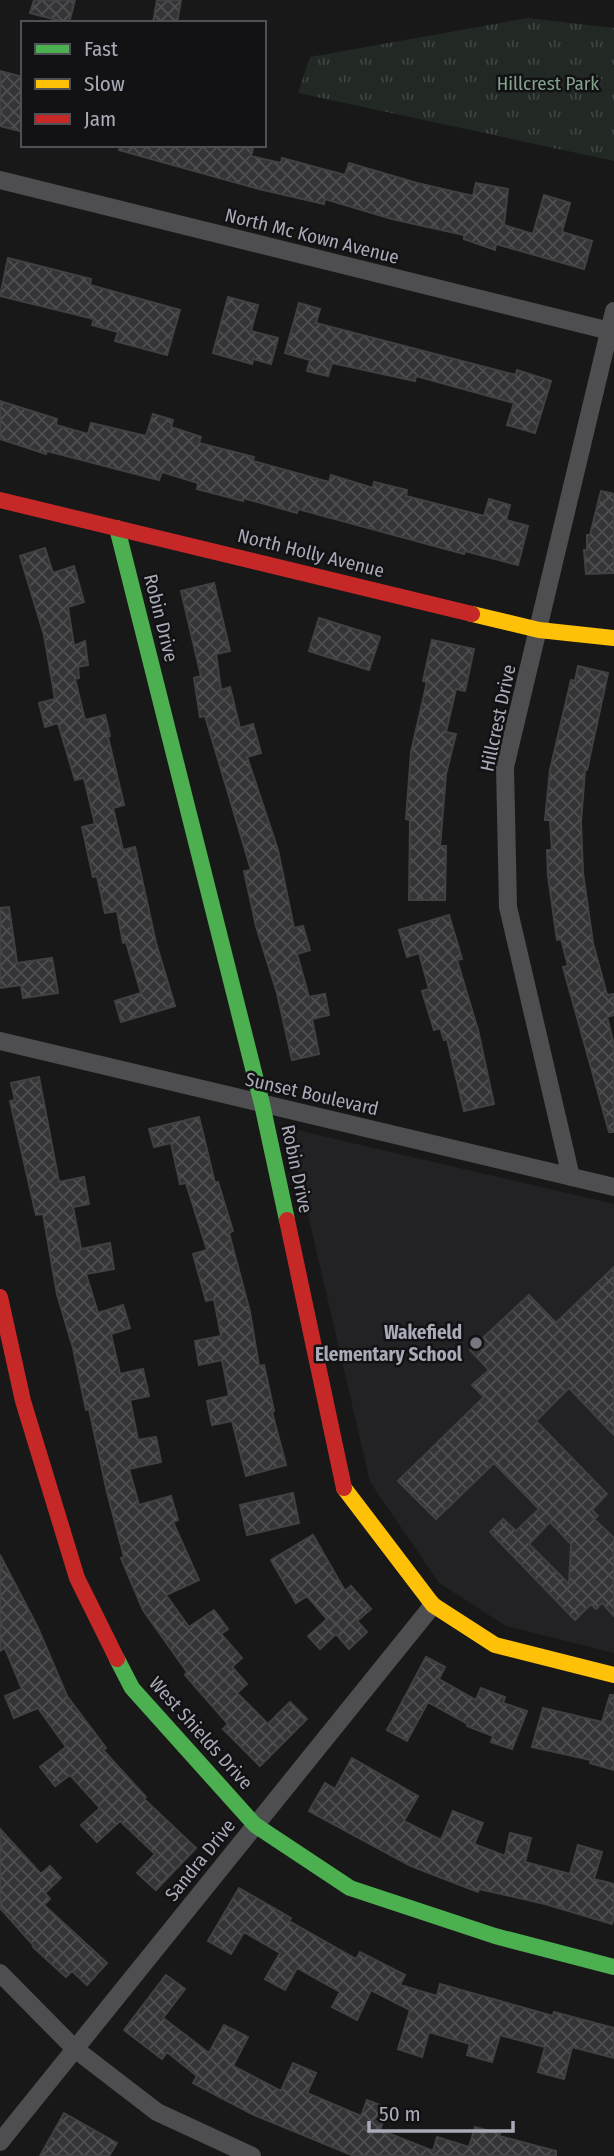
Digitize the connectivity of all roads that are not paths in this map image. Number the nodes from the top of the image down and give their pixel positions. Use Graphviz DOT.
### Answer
graph roads {
  1 [pos="0,180"];
  2 [pos="614,311"];
  3 [pos="611,332"];
  4 [pos="0,500"];
  5 [pos="117,528"];
  6 [pos="539,630"];
  7 [pos="614,638"];
  8 [pos="0,1041"];
  9 [pos="262,1104"];
  10 [pos="570,1177"];
  11 [pos="614,1187"];
  12 [pos="0,1297"];
  13 [pos="433,1605"];
  14 [pos="614,1675"];
  15 [pos="255,1825"];
  16 [pos="614,1967"];
  17 [pos="0,1973"];
  18 [pos="75,2049"];
  19 [pos="0,2142"];
  20 [pos="253,2156"];
  1 -- 3 [label="street, North Mc Kown Avenue"];
  2 -- 3 [label="street, Hillcrest Drive"];
  3 -- 6 [label="street, Hillcrest Drive"];
  4 -- 5 [label="street, North Holly Avenue"];
  5 -- 6 [label="street, North Holly Avenue"];
  5 -- 9 [label="street, Robin Drive"];
  6 -- 7 [label="street, North Holly Avenue"];
  6 -- 10 [label="street, Hillcrest Drive"];
  8 -- 9 [label="street, Sunset Boulevard"];
  9 -- 10 [label="street, Sunset Boulevard"];
  9 -- 13 [label="street, Robin Drive"];
  10 -- 11 [label="street, Sunset Boulevard"];
  12 -- 15 [label="street, West Shields Drive"];
  13 -- 14 [label="street, Robin Drive"];
  13 -- 15 [label="street, Sandra Drive"];
  15 -- 16 [label="street, West Shields Drive"];
  15 -- 18 [label="street, Sandra Drive"];
  17 -- 18 [label="street"];
  18 -- 19 [label="street, Sandra Drive"];
  18 -- 20 [label="street"];
}
